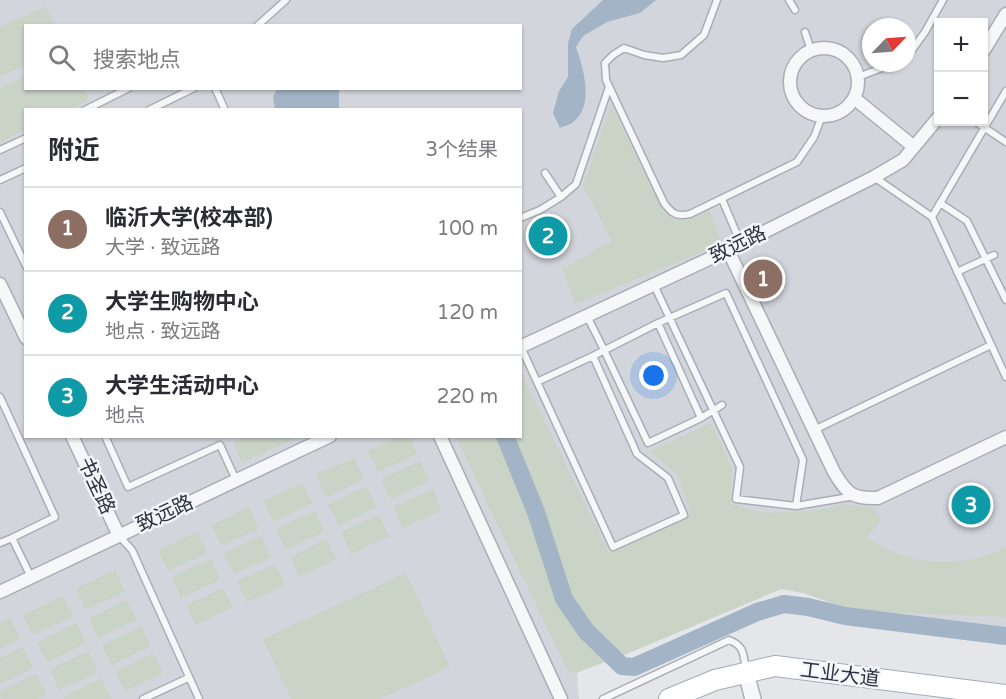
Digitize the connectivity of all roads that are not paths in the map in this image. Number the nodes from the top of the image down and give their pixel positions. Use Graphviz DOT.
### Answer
graph roads {
  1 [pos="286,0"];
  2 [pos="717,0"];
  3 [pos="789,0"];
  4 [pos="943,0"];
  5 [pos="795,10"];
  6 [pos="1006,14"];
  7 [pos="259,24"];
  8 [pos="805,32"];
  9 [pos="988,43"];
  10 [pos="916,44"];
  11 [pos="811,50"];
  12 [pos="871,72"];
  13 [pos="858,77"];
  14 [pos="609,87"];
  15 [pos="125,90"];
  16 [pos="190,90"];
  17 [pos="216,90"];
  18 [pos="1006,91"];
  19 [pos="854,98"];
  20 [pos="89,108"];
  21 [pos="153,108"];
  22 [pos="224,108"];
  23 [pos="822,116"];
  24 [pos="934,124"];
  25 [pos="984,127"];
  26 [pos="24,139"];
  27 [pos="1006,142"];
  28 [pos="914,147"];
  29 [pos="0,150"];
  30 [pos="24,169"];
  31 [pos="545,173"];
  32 [pos="874,177"];
  33 [pos="0,180"];
  34 [pos="561,197"];
  35 [pos="722,199"];
  36 [pos="940,203"];
  37 [pos="0,212"];
  38 [pos="522,217"];
  39 [pos="932,217"];
  40 [pos="741,244"];
  41 [pos="728,250"];
  42 [pos="994,255"];
  43 [pos="985,258"];
  44 [pos="24,262"];
  45 [pos="957,272"];
  46 [pos="0,284"];
  47 [pos="654,285"];
  48 [pos="1006,300"];
  49 [pos="5,306"];
  50 [pos="587,316"];
  51 [pos="670,318"];
  52 [pos="658,323"];
  53 [pos="24,334"];
  54 [pos="991,345"];
  55 [pos="522,347"];
  56 [pos="522,349"];
  57 [pos="604,350"];
  58 [pos="593,356"];
  59 [pos="1006,377"];
  60 [pos="538,381"];
  61 [pos="0,397"];
  62 [pos="722,405"];
  63 [pos="714,411"];
  64 [pos="702,418"];
  65 [pos="814,430"];
  66 [pos="1006,437"];
  67 [pos="73,438"];
  68 [pos="106,438"];
  69 [pos="326,438"];
  70 [pos="441,438"];
  71 [pos="648,443"];
  72 [pos="635,448"];
  73 [pos="236,481"];
  74 [pos="855,496"];
  75 [pos="796,507"];
  76 [pos="119,536"];
  77 [pos="12,538"];
  78 [pos="0,543"];
  79 [pos="31,577"];
  80 [pos="0,592"];
  81 [pos="747,673"];
  82 [pos="188,678"];
  83 [pos="1006,694"];
  84 [pos="143,699"];
  85 [pos="199,699"];
  86 [pos="561,699"];
  87 [pos="603,699"];
  88 [pos="669,699"];
  89 [pos="693,699"];
  90 [pos="753,699"];
  91 [pos="953,699"];
  1 -- 7 [label="lane"];
  2 -- 14 [label="lane"];
  3 -- 5 [label="lane"];
  4 -- 10 [label="lane"];
  6 -- 9 [label="street"];
  8 -- 11 [label="lane"];
  11 -- 13 [label="street"];
  11 -- 23 [label="street"];
  12 -- 13 [label="lane"];
  13 -- 19 [label="street"];
  14 -- 34 [label="lane"];
  14 -- 35 [label="lane"];
  15 -- 20 [label="lane"];
  16 -- 21 [label="lane"];
  17 -- 22 [label="lane"];
  18 -- 25 [label="lane"];
  19 -- 23 [label="street"];
  19 -- 28 [label="street"];
  23 -- 35 [label="lane"];
  24 -- 28 [label="street, 致远路"];
  25 -- 27 [label="lane"];
  25 -- 36 [label="lane"];
  26 -- 29 [label="lane"];
  28 -- 32 [label="street, 致远路"];
  30 -- 33 [label="lane"];
  31 -- 34 [label="lane"];
  32 -- 39 [label="lane"];
  32 -- 40 [label="street, 致远路"];
  34 -- 38 [label="lane"];
  35 -- 40 [label="lane"];
  36 -- 39 [label="lane"];
  36 -- 43 [label="lane"];
  37 -- 44 [label="lane"];
  39 -- 45 [label="lane"];
  40 -- 41 [label="street, 致远路"];
  41 -- 47 [label="street, 致远路"];
  41 -- 65 [label="street"];
  42 -- 43 [label="lane"];
  43 -- 45 [label="lane"];
  43 -- 48 [label="lane"];
  45 -- 54 [label="lane"];
  46 -- 49 [label="street"];
  47 -- 50 [label="street, 致远路"];
  47 -- 51 [label="lane"];
  49 -- 53 [label="street"];
  50 -- 55 [label="street, 致远路"];
  50 -- 57 [label="lane"];
  51 -- 52 [label="lane"];
  51 -- 63 [label="lane"];
  51 -- 75 [label="lane"];
  52 -- 57 [label="lane"];
  52 -- 64 [label="lane"];
  54 -- 59 [label="lane"];
  54 -- 65 [label="lane"];
  56 -- 60 [label="lane"];
  57 -- 58 [label="lane"];
  57 -- 71 [label="lane"];
  58 -- 60 [label="lane"];
  58 -- 72 [label="lane"];
  60 -- 72 [label="lane"];
  61 -- 77 [label="lane"];
  62 -- 63 [label="lane"];
  63 -- 64 [label="lane"];
  63 -- 75 [label="lane"];
  64 -- 71 [label="lane"];
  65 -- 74 [label="street"];
  66 -- 74 [label="street"];
  67 -- 76 [label="street, 书圣路"];
  68 -- 73 [label="lane"];
  69 -- 73 [label="street, 致远路"];
  70 -- 86 [label="street"];
  71 -- 72 [label="lane"];
  73 -- 76 [label="street, 致远路"];
  74 -- 75 [label="lane"];
  76 -- 79 [label="street, 致远路"];
  76 -- 82 [label="lane"];
  77 -- 78 [label="lane"];
  77 -- 79 [label="lane"];
  79 -- 80 [label="street, 致远路"];
  81 -- 83 [label="main road, 工业大道"];
  81 -- 87 [label="lane"];
  81 -- 88 [label="main road, 工业大道"];
  81 -- 89 [label="main road, 工业大道"];
  81 -- 90 [label="street"];
  81 -- 91 [label="main road, 工业大道"];
  82 -- 84 [label="lane"];
  82 -- 85 [label="lane"];
}
